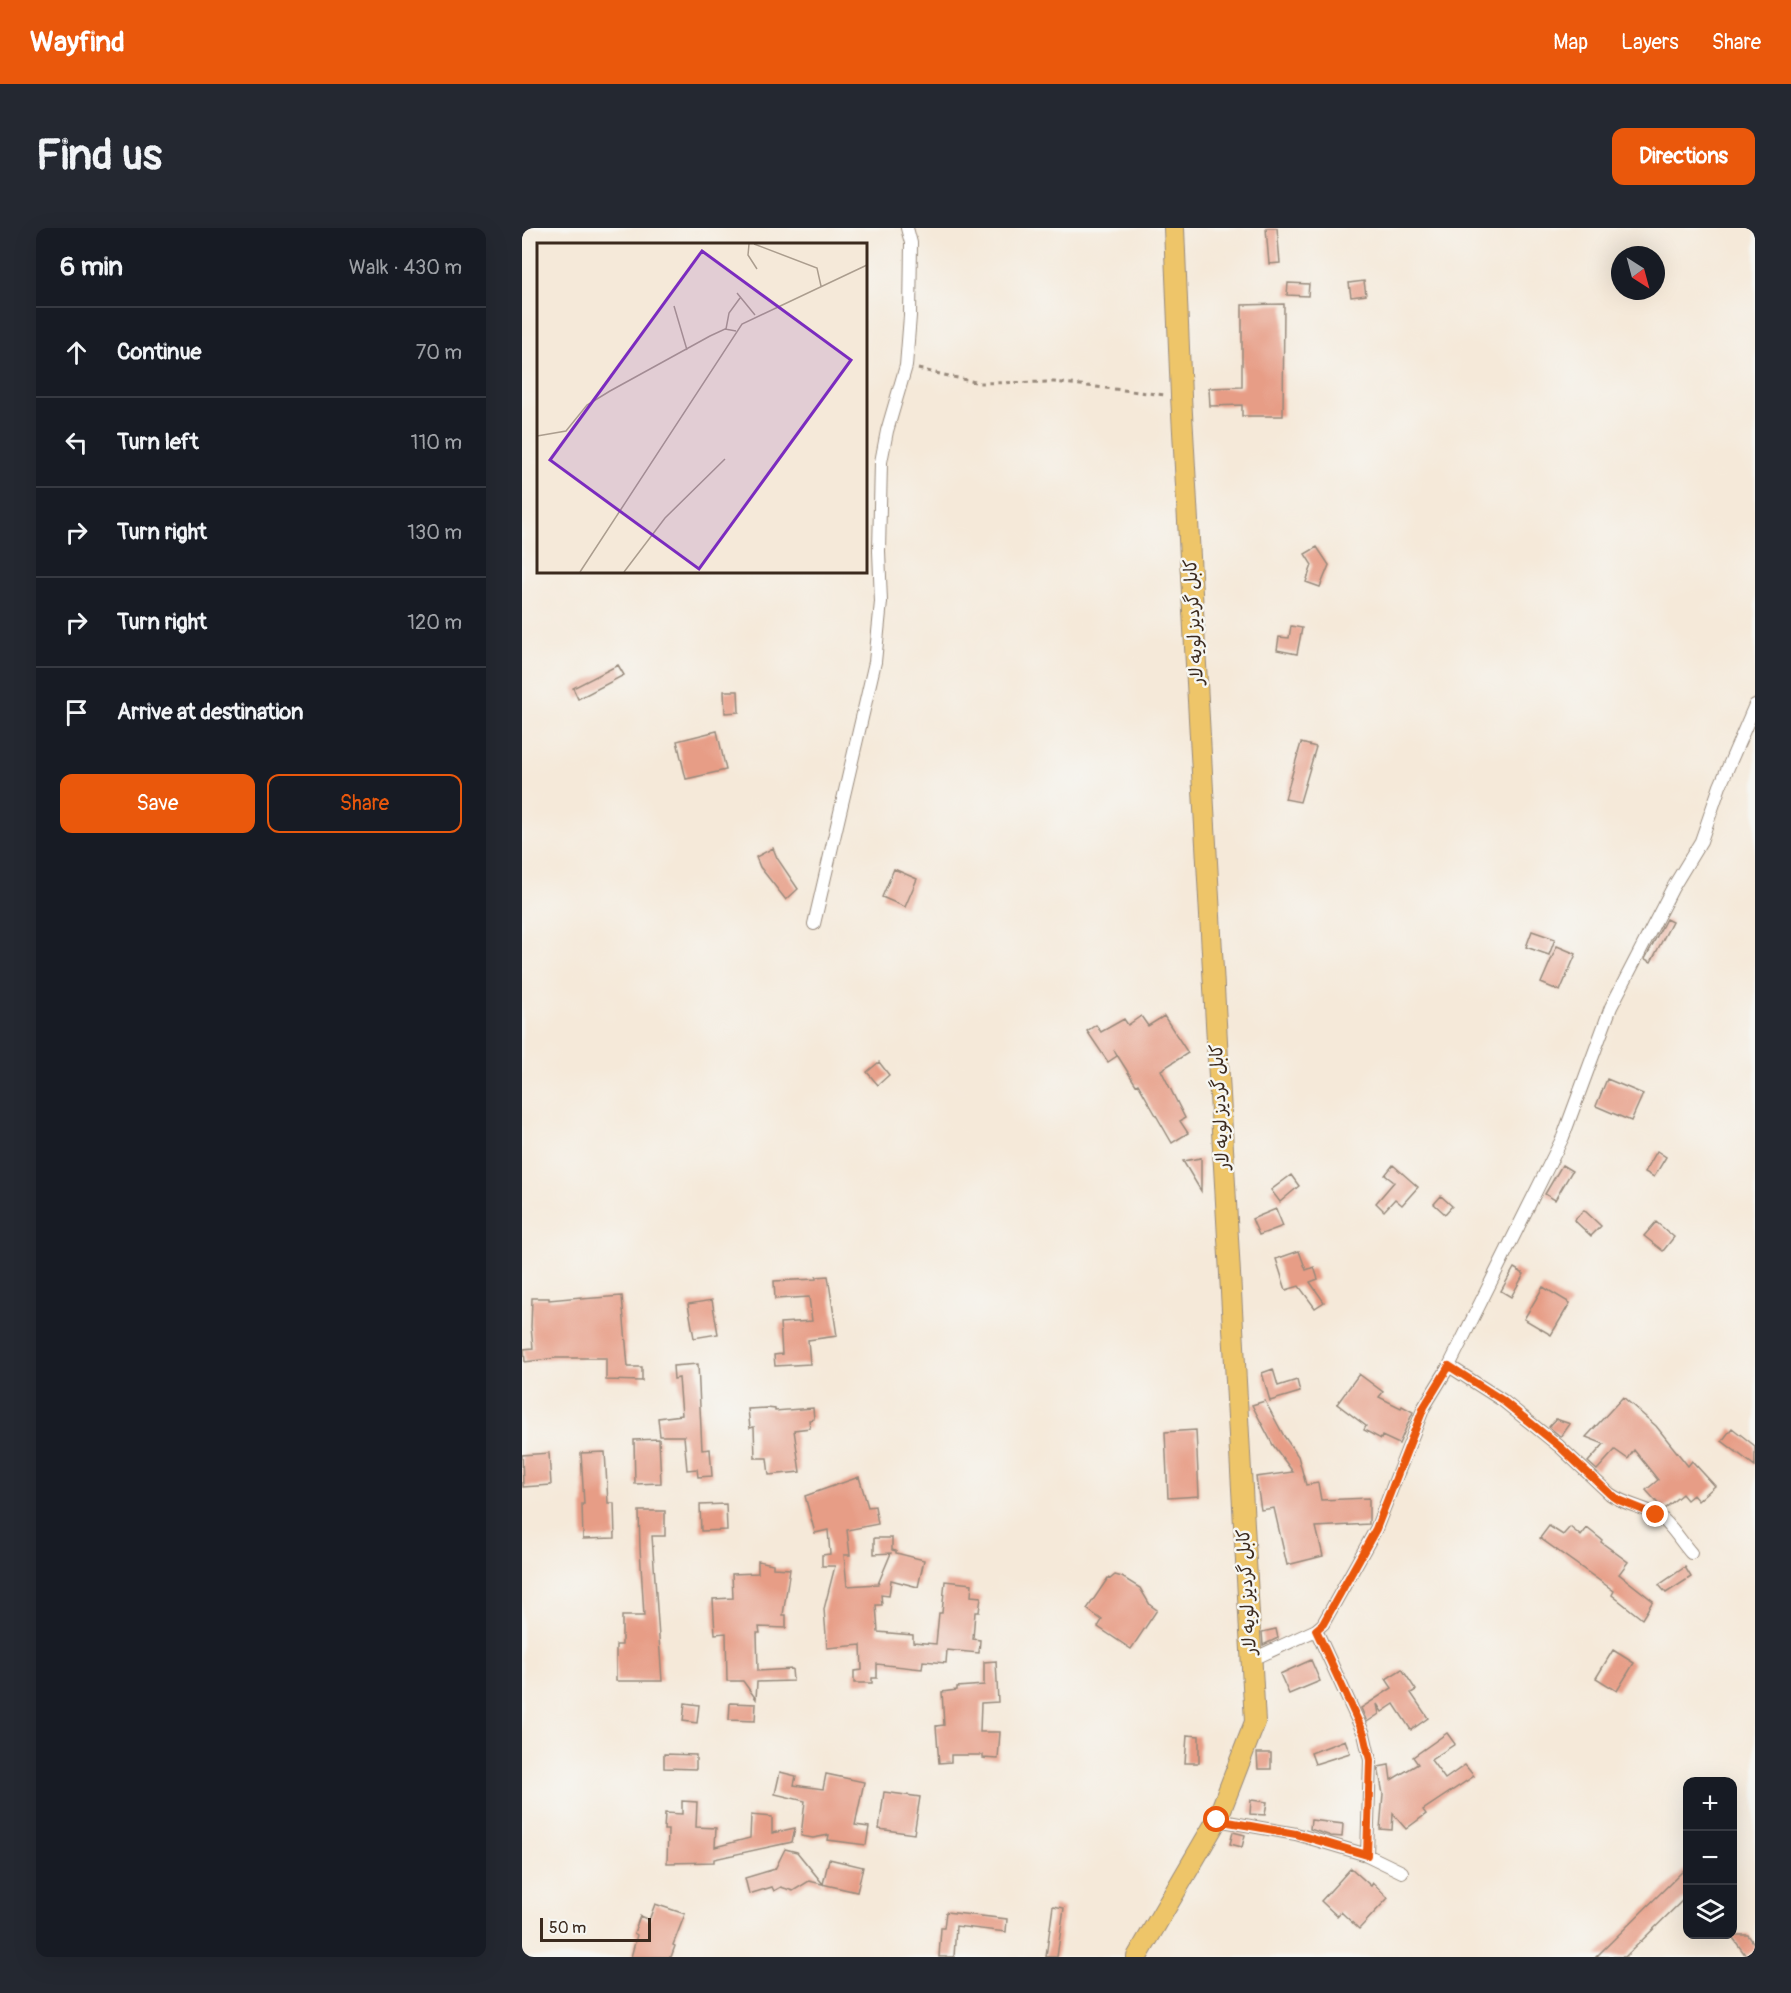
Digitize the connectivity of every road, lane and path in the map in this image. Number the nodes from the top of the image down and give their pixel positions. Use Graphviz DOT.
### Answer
graph roads {
  1 [pos="907,228"];
  2 [pos="1174,228"];
  3 [pos="906,366"];
  4 [pos="1181,396"];
  5 [pos="1755,705"];
  6 [pos="814,924"];
  7 [pos="1449,1366"];
  8 [pos="1690,1553"];
  9 [pos="1316,1630"];
  10 [pos="1251,1660"];
  11 [pos="1217,1820"];
  12 [pos="1367,1855"];
  13 [pos="1402,1872"];
  14 [pos="1137,1957"];
  1 -- 3 [label="street"];
  2 -- 4 [label="highway, کابل گردیز لویه لار"];
  3 -- 4 [label="path"];
  3 -- 6 [label="street"];
  4 -- 10 [label="highway, کابل گردیز لویه لار"];
  5 -- 7 [label="street"];
  7 -- 8 [label="street"];
  7 -- 9 [label="street"];
  9 -- 10 [label="street"];
  9 -- 12 [label="street"];
  10 -- 11 [label="highway, کابل گردیز لویه لار"];
  11 -- 12 [label="street"];
  11 -- 14 [label="highway, کابل گردیز لویه لار"];
  12 -- 13 [label="street"];
}
